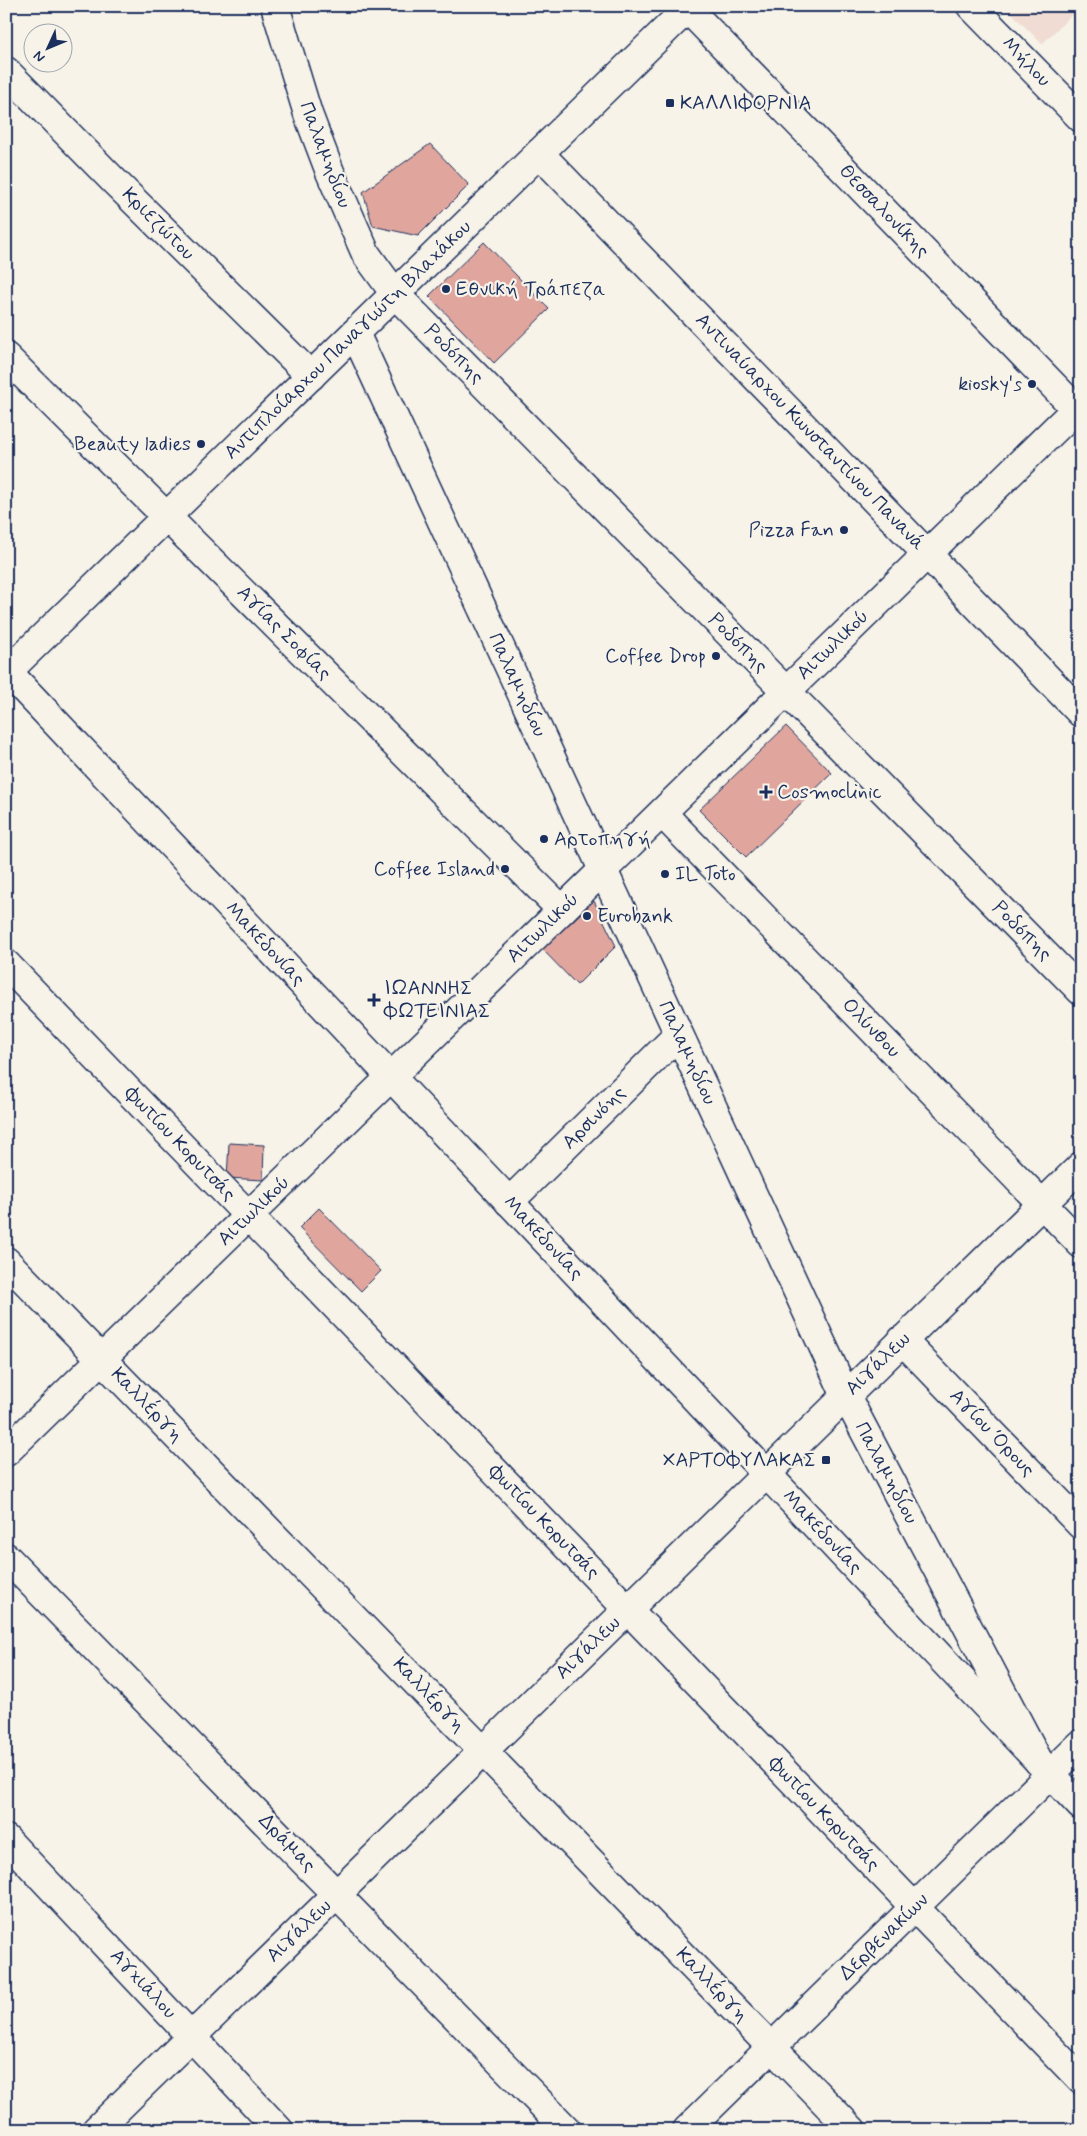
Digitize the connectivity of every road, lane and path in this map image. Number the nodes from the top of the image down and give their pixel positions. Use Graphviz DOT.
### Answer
graph roads {
  1 [pos="971,6"];
  2 [pos="277,7"];
  3 [pos="689,7"];
  4 [pos="6,71"];
  5 [pos="1081,118"];
  6 [pos="540,153"];
  7 [pos="395,294"];
  8 [pos="355,333"];
  9 [pos="6,357"];
  10 [pos="311,376"];
  11 [pos="1079,409"];
  12 [pos="166,517"];
  13 [pos="927,553"];
  14 [pos="7,672"];
  15 [pos="786,692"];
  16 [pos="1081,712"];
  17 [pos="662,813"];
  18 [pos="603,870"];
  19 [pos="562,910"];
  20 [pos="6,964"];
  21 [pos="1081,991"];
  22 [pos="678,1035"];
  23 [pos="391,1077"];
  24 [pos="1081,1166"];
  25 [pos="509,1202"];
  26 [pos="1042,1204"];
  27 [pos="249,1216"];
  28 [pos="1081,1244"];
  29 [pos="6,1261"];
  30 [pos="902,1340"];
  31 [pos="102,1359"];
  32 [pos="846,1396"];
  33 [pos="6,1452"];
  34 [pos="766,1474"];
  35 [pos="1081,1525"];
  36 [pos="6,1557"];
  37 [pos="628,1610"];
  38 [pos="1081,1744"];
  39 [pos="483,1751"];
  40 [pos="1045,1768"];
  41 [pos="1081,1806"];
  42 [pos="6,1839"];
  43 [pos="336,1894"];
  44 [pos="914,1907"];
  45 [pos="192,2036"];
  46 [pos="772,2047"];
  47 [pos="1081,2080"];
  48 [pos="96,2130"];
  49 [pos="279,2130"];
  50 [pos="567,2130"];
  51 [pos="687,2130"];
  52 [pos="852,2130"];
  1 -- 5 [label="street, Μήλου"];
  2 -- 7 [label="street, Παλαμηδίου"];
  3 -- 6 [label="street, Αντιπλοίαρχου Παναγιώτη Βλαχάκου"];
  3 -- 11 [label="street, Θεσσαλονίκης"];
  4 -- 10 [label="street, Κριεζώτου"];
  6 -- 7 [label="street, Αντιπλοίαρχου Παναγιώτη Βλαχάκου"];
  6 -- 13 [label="street, Αντιναύαρχου Κωνσταντίνου Πανανά"];
  7 -- 8 [label="street, Αντιπλοίαρχου Παναγιώτη Βλαχάκου"];
  7 -- 15 [label="street, Ροδόπης"];
  8 -- 10 [label="street, Αντιπλοίαρχου Παναγιώτη Βλαχάκου"];
  8 -- 18 [label="street, Παλαμηδίου"];
  9 -- 12 [label="street, Αγίας Σοφίας"];
  10 -- 12 [label="street, Αντιπλοίαρχου Παναγιώτη Βλαχάκου"];
  11 -- 13 [label="street, Αιτωλικού"];
  12 -- 14 [label="street, Αντιπλοίαρχου Παναγιώτη Βλαχάκου"];
  12 -- 19 [label="street, Αγίας Σοφίας"];
  13 -- 15 [label="street, Αιτωλικού"];
  13 -- 16 [label="street, Αντιναύαρχου Κωνσταντίνου Πανανά"];
  14 -- 23 [label="street, Μακεδονίας"];
  15 -- 17 [label="street, Αιτωλικού"];
  15 -- 21 [label="street, Ροδόπης"];
  17 -- 18 [label="street, Αιτωλικού"];
  17 -- 26 [label="street, Ολύνθου"];
  18 -- 19 [label="street, Αιτωλικού"];
  18 -- 22 [label="street, Παλαμηδίου"];
  19 -- 23 [label="street, Αιτωλικού"];
  20 -- 27 [label="street, Φωτίου Κορυτσάς"];
  22 -- 25 [label="street, Αρσινόης"];
  22 -- 32 [label="street, Παλαμηδίου"];
  23 -- 25 [label="street, Μακεδονίας"];
  23 -- 27 [label="street, Αιτωλικού"];
  24 -- 26 [label="street, Αιγάλεω"];
  25 -- 34 [label="street, Μακεδονίας"];
  26 -- 28 [label="street, Ολύνθου"];
  26 -- 30 [label="street, Αιγάλεω"];
  27 -- 31 [label="street, Αιτωλικού"];
  27 -- 37 [label="street, Φωτίου Κορυτσάς"];
  29 -- 31 [label="street, Καλλέργη"];
  30 -- 32 [label="street, Αιγάλεω"];
  30 -- 35 [label="street, Αγίου Όρους"];
  31 -- 33 [label="street, Αιτωλικού"];
  31 -- 39 [label="street, Καλλέργη"];
  32 -- 34 [label="street, Αιγάλεω"];
  32 -- 40 [label="street, Παλαμηδίου"];
  34 -- 37 [label="street, Αιγάλεω"];
  34 -- 40 [label="street, Μακεδονίας"];
  36 -- 43 [label="street, Δράμας"];
  37 -- 39 [label="street, Αιγάλεω"];
  37 -- 44 [label="street, Φωτίου Κορυτσάς"];
  38 -- 40 [label="street, Δερβενακίων"];
  39 -- 43 [label="street, Αιγάλεω"];
  39 -- 46 [label="street, Καλλέργη"];
  40 -- 41 [label="street, Μακεδονίας"];
  40 -- 44 [label="street, Δερβενακίων"];
  42 -- 45 [label="street, Αγχιάλου"];
  43 -- 45 [label="street, Αιγάλεω"];
  43 -- 50 [label="street, Δράμας"];
  44 -- 46 [label="street, Δερβενακίων"];
  44 -- 47 [label="street, Φωτίου Κορυτσάς"];
  45 -- 48 [label="street, Αιγάλεω"];
  45 -- 49 [label="street, Αγχιάλου"];
  46 -- 51 [label="street, Δερβενακίων"];
  46 -- 52 [label="street, Καλλέργη"];
}
